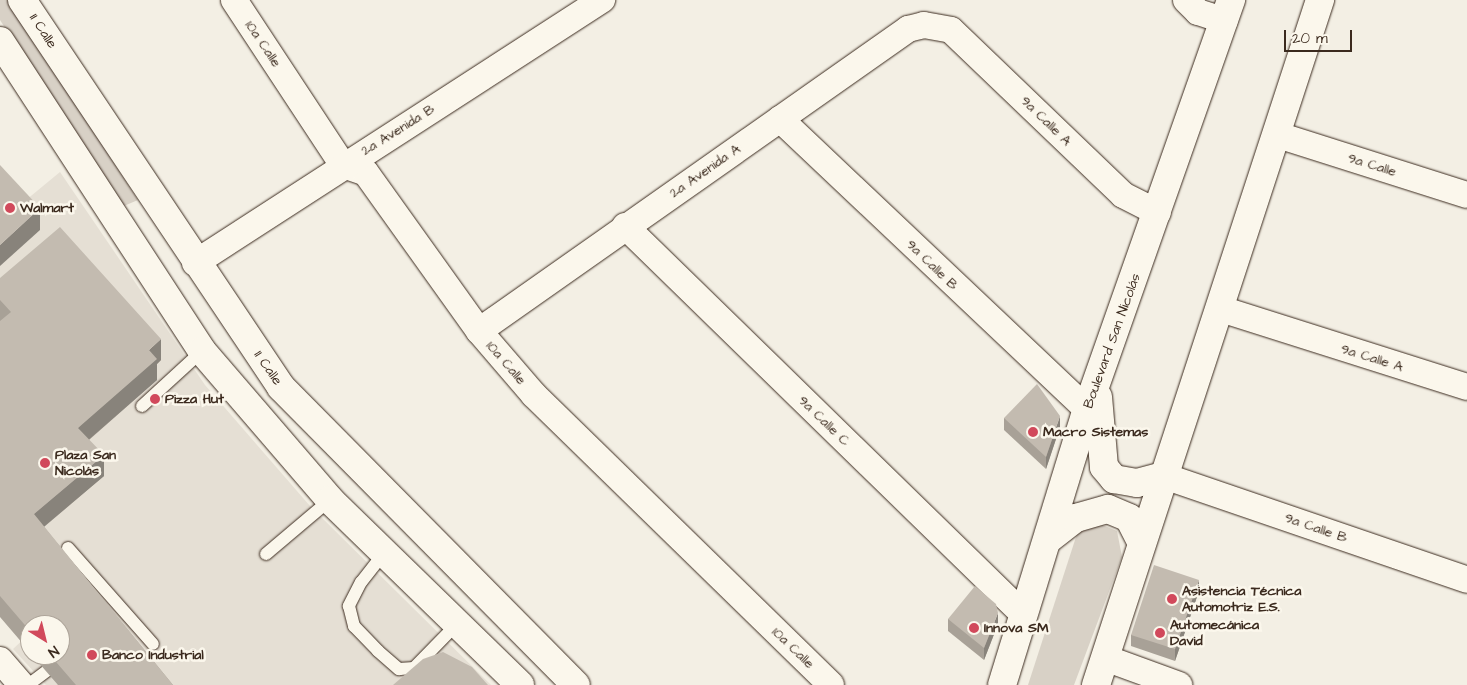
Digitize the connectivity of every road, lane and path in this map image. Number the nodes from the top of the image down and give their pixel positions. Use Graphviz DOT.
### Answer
graph roads {
  1 [pos="22,0"];
  2 [pos="602,0"];
  3 [pos="1186,0"];
  4 [pos="1320,0"];
  5 [pos="243,3"];
  6 [pos="1228,11"];
  7 [pos="938,25"];
  8 [pos="0,41"];
  9 [pos="780,119"];
  10 [pos="1278,135"];
  11 [pos="343,165"];
  12 [pos="1467,195"];
  13 [pos="1158,213"];
  14 [pos="625,226"];
  15 [pos="195,263"];
  16 [pos="1221,309"];
  17 [pos="479,331"];
  18 [pos="202,351"];
  19 [pos="1098,383"];
  20 [pos="1467,387"];
  21 [pos="142,406"];
  22 [pos="1087,409"];
  23 [pos="1164,476"];
  24 [pos="330,500"];
  25 [pos="1050,538"];
  26 [pos="1142,543"];
  27 [pos="68,548"];
  28 [pos="384,552"];
  29 [pos="266,554"];
  30 [pos="1467,580"];
  31 [pos="124,612"];
  32 [pos="1024,615"];
  33 [pos="110,623"];
  34 [pos="458,624"];
  35 [pos="153,644"];
  36 [pos="73,651"];
  37 [pos="1105,658"];
  38 [pos="0,660"];
  39 [pos="22,685"];
  40 [pos="28,685"];
  41 [pos="520,685"];
  42 [pos="576,685"];
  43 [pos="831,685"];
  44 [pos="1002,685"];
  45 [pos="1096,685"];
  46 [pos="1179,685"];
  1 -- 15 [label="main road, 11 Calle"];
  2 -- 11 [label="street, 2a Avenida B"];
  3 -- 6 [label="street"];
  4 -- 10 [label="main road"];
  5 -- 11 [label="street, 10a Calle"];
  6 -- 13 [label="main road, Boulevard San Nicolás"];
  7 -- 9 [label="street, 2a Avenida A"];
  7 -- 13 [label="street, 9a Calle A"];
  8 -- 18 [label="main road"];
  9 -- 14 [label="street, 2a Avenida A"];
  9 -- 22 [label="street, 9a Calle B"];
  10 -- 12 [label="street, 9a Calle"];
  10 -- 16 [label="main road"];
  11 -- 15 [label="street, 2a Avenida B"];
  11 -- 17 [label="street, 10a Calle"];
  13 -- 19 [label="main road, Boulevard San Nicolás"];
  14 -- 17 [label="street, 2a Avenida A"];
  14 -- 32 [label="street, 9a Calle C"];
  15 -- 42 [label="main road, 11 Calle"];
  16 -- 20 [label="street, 9a Calle A"];
  16 -- 23 [label="main road"];
  17 -- 43 [label="street, 10a Calle"];
  18 -- 21 [label="lane"];
  18 -- 24 [label="main road"];
  19 -- 22 [label="main road, Boulevard San Nicolás"];
  19 -- 23 [label="main road"];
  22 -- 25 [label="main road, Boulevard San Nicolás"];
  23 -- 26 [label="main road"];
  23 -- 30 [label="street, 9a Calle B"];
  24 -- 28 [label="main road"];
  24 -- 29 [label="lane"];
  25 -- 26 [label="main road"];
  25 -- 32 [label="main road, Boulevard San Nicolás"];
  26 -- 37 [label="main road"];
  27 -- 31 [label="lane"];
  28 -- 34 [label="main road"];
  28 -- 34 [label="lane"];
  31 -- 33 [label="lane"];
  31 -- 35 [label="lane"];
  32 -- 44 [label="main road, Boulevard San Nicolás"];
  34 -- 41 [label="main road"];
  36 -- 40 [label="lane"];
  37 -- 45 [label="main road"];
  37 -- 46 [label="street"];
  38 -- 39 [label="street"];
}
